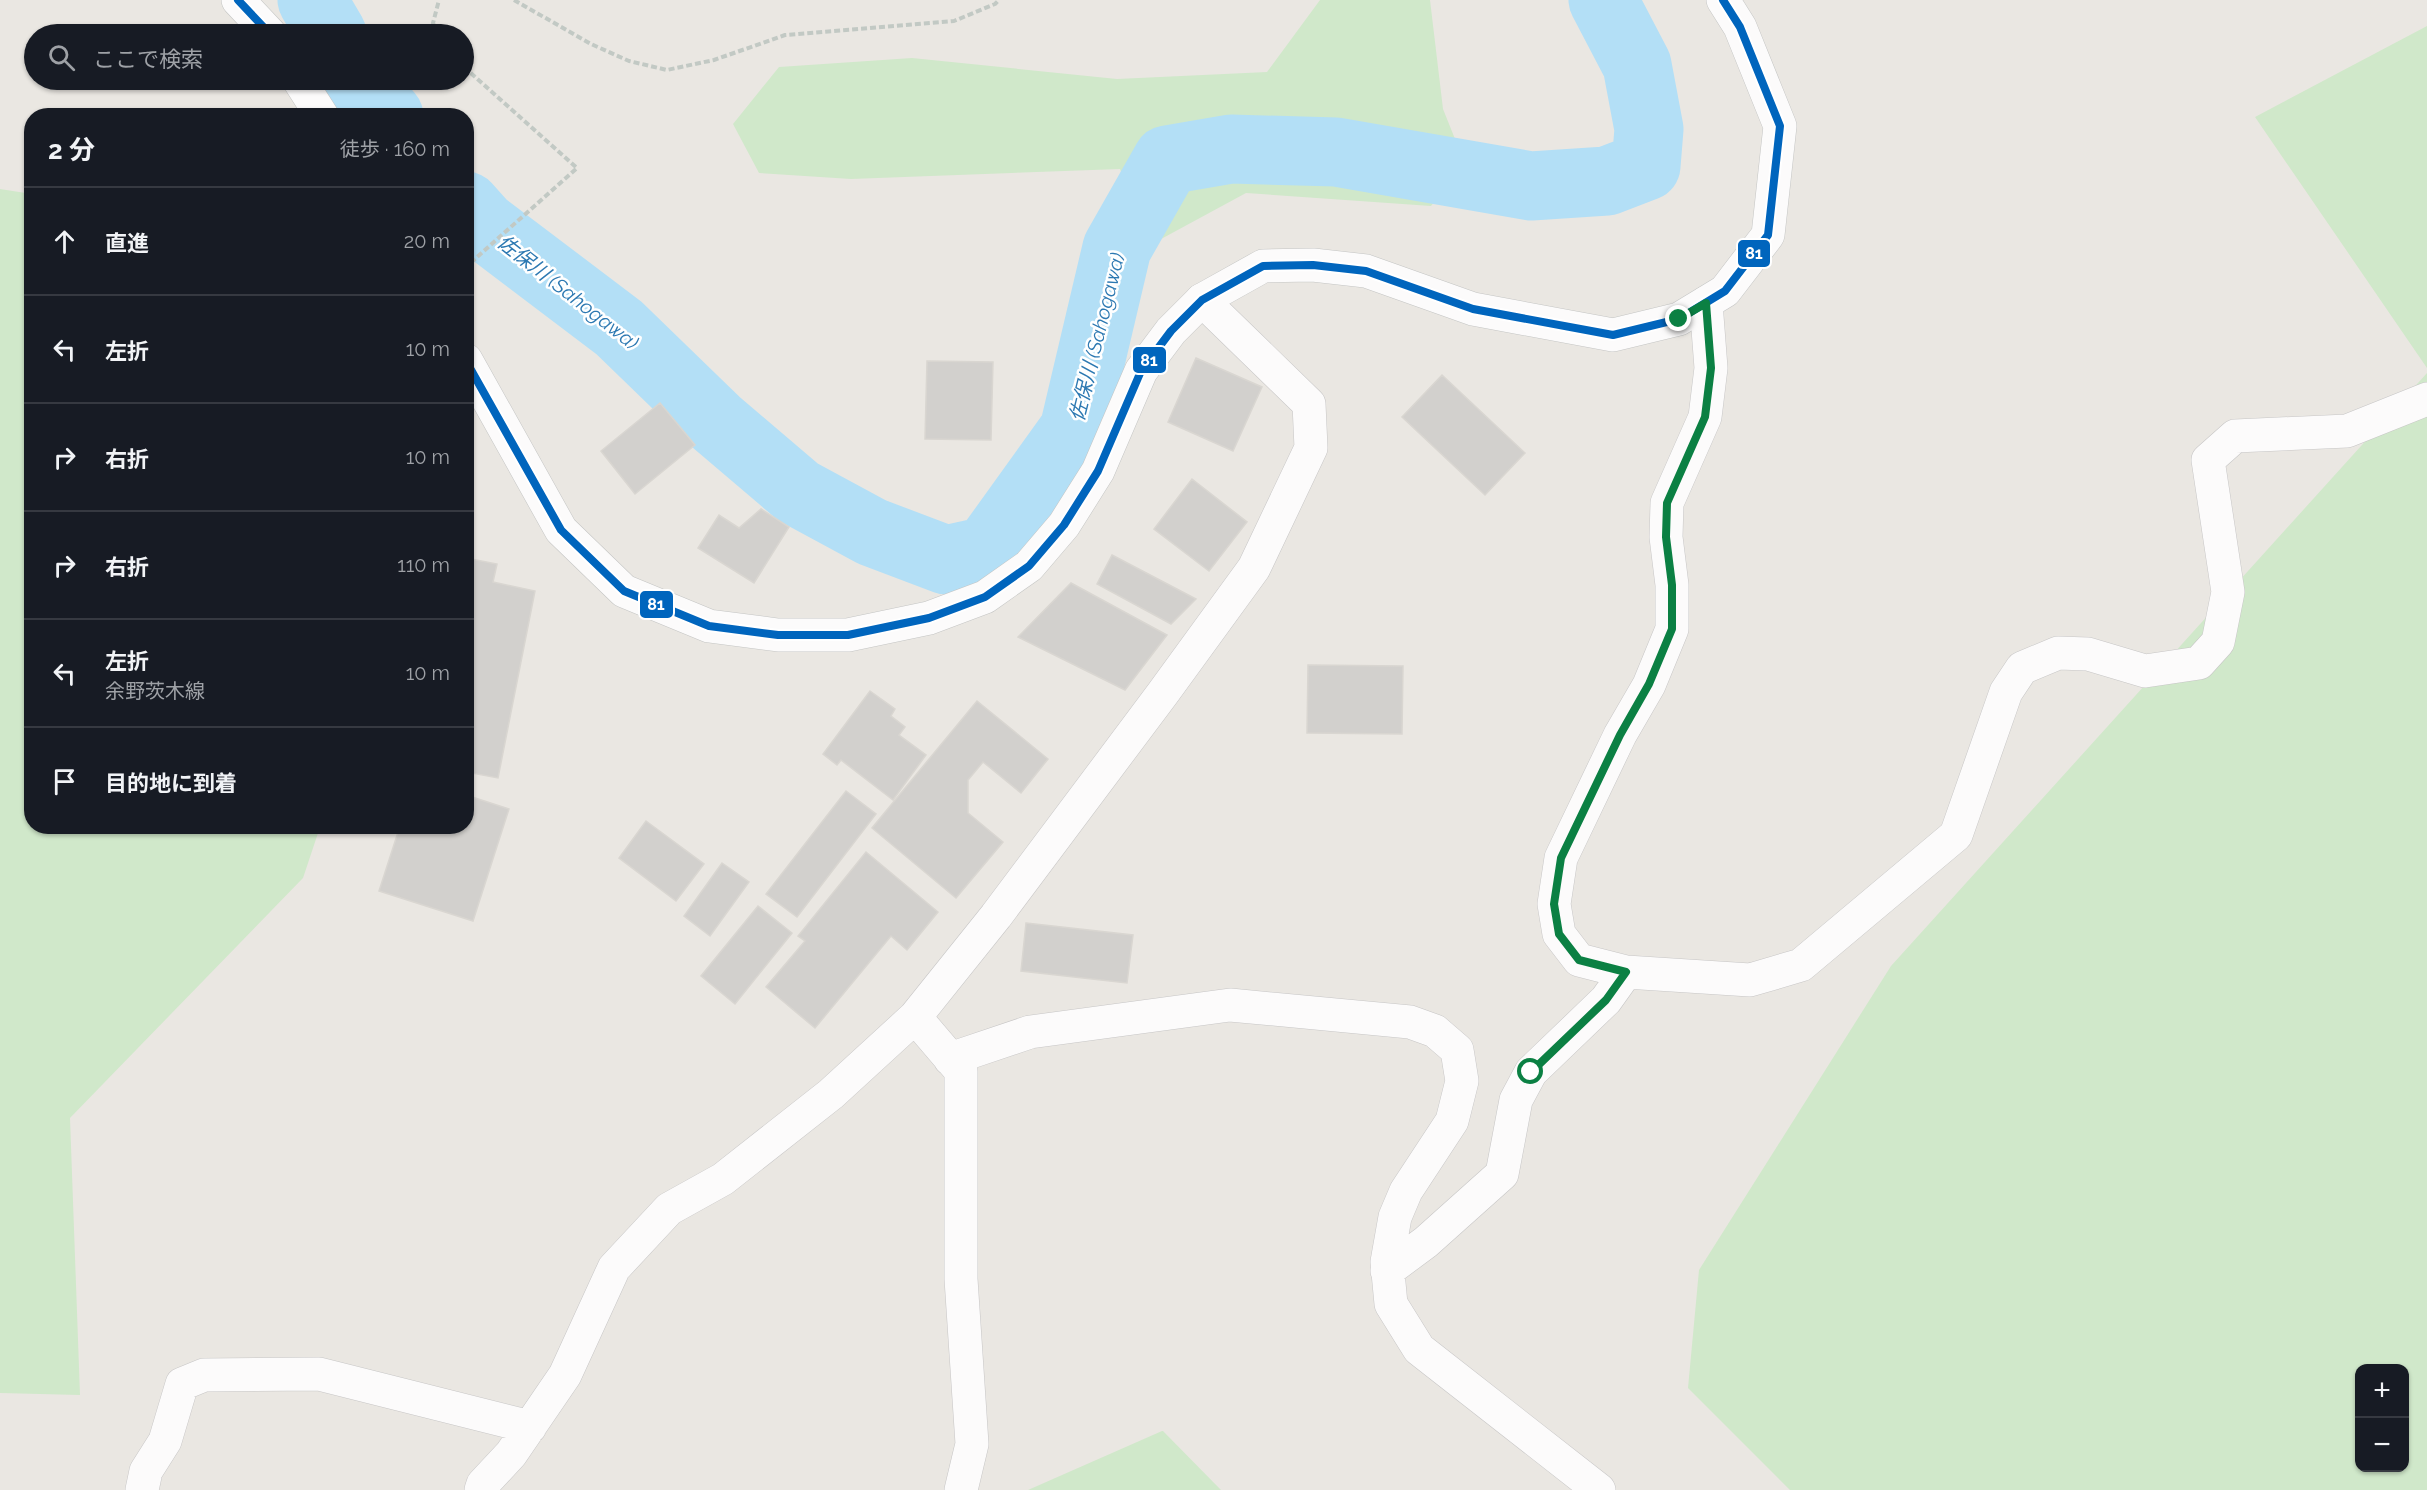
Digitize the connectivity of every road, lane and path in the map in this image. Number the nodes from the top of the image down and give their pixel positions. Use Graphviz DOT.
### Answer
graph roads {
  1 [pos="238,0"];
  2 [pos="439,0"];
  3 [pos="514,0"];
  4 [pos="999,0"];
  5 [pos="1723,0"];
  6 [pos="261,24"];
  7 [pos="433,24"];
  8 [pos="474,76"];
  9 [pos="305,90"];
  10 [pos="317,108"];
  11 [pos="474,260"];
  12 [pos="1202,300"];
  13 [pos="1706,303"];
  14 [pos="474,374"];
  15 [pos="2427,399"];
  16 [pos="1626,972"];
  17 [pos="915,1017"];
  18 [pos="950,1059"];
  19 [pos="1387,1271"];
  20 [pos="530,1427"];
  21 [pos="142,1490"];
  22 [pos="481,1490"];
  23 [pos="961,1490"];
  24 [pos="1599,1490"];
  1 -- 6 [label="street"];
  2 -- 7 [label="path"];
  3 -- 4 [label="path"];
  5 -- 13 [label="street"];
  8 -- 11 [label="path"];
  9 -- 10 [label="street"];
  12 -- 13 [label="street"];
  12 -- 14 [label="street"];
  12 -- 17 [label="street"];
  13 -- 16 [label="street"];
  15 -- 16 [label="street"];
  16 -- 19 [label="street"];
  17 -- 18 [label="street"];
  17 -- 20 [label="street"];
  18 -- 19 [label="street"];
  18 -- 23 [label="street"];
  19 -- 24 [label="street"];
  20 -- 21 [label="street"];
  20 -- 22 [label="street"];
}
